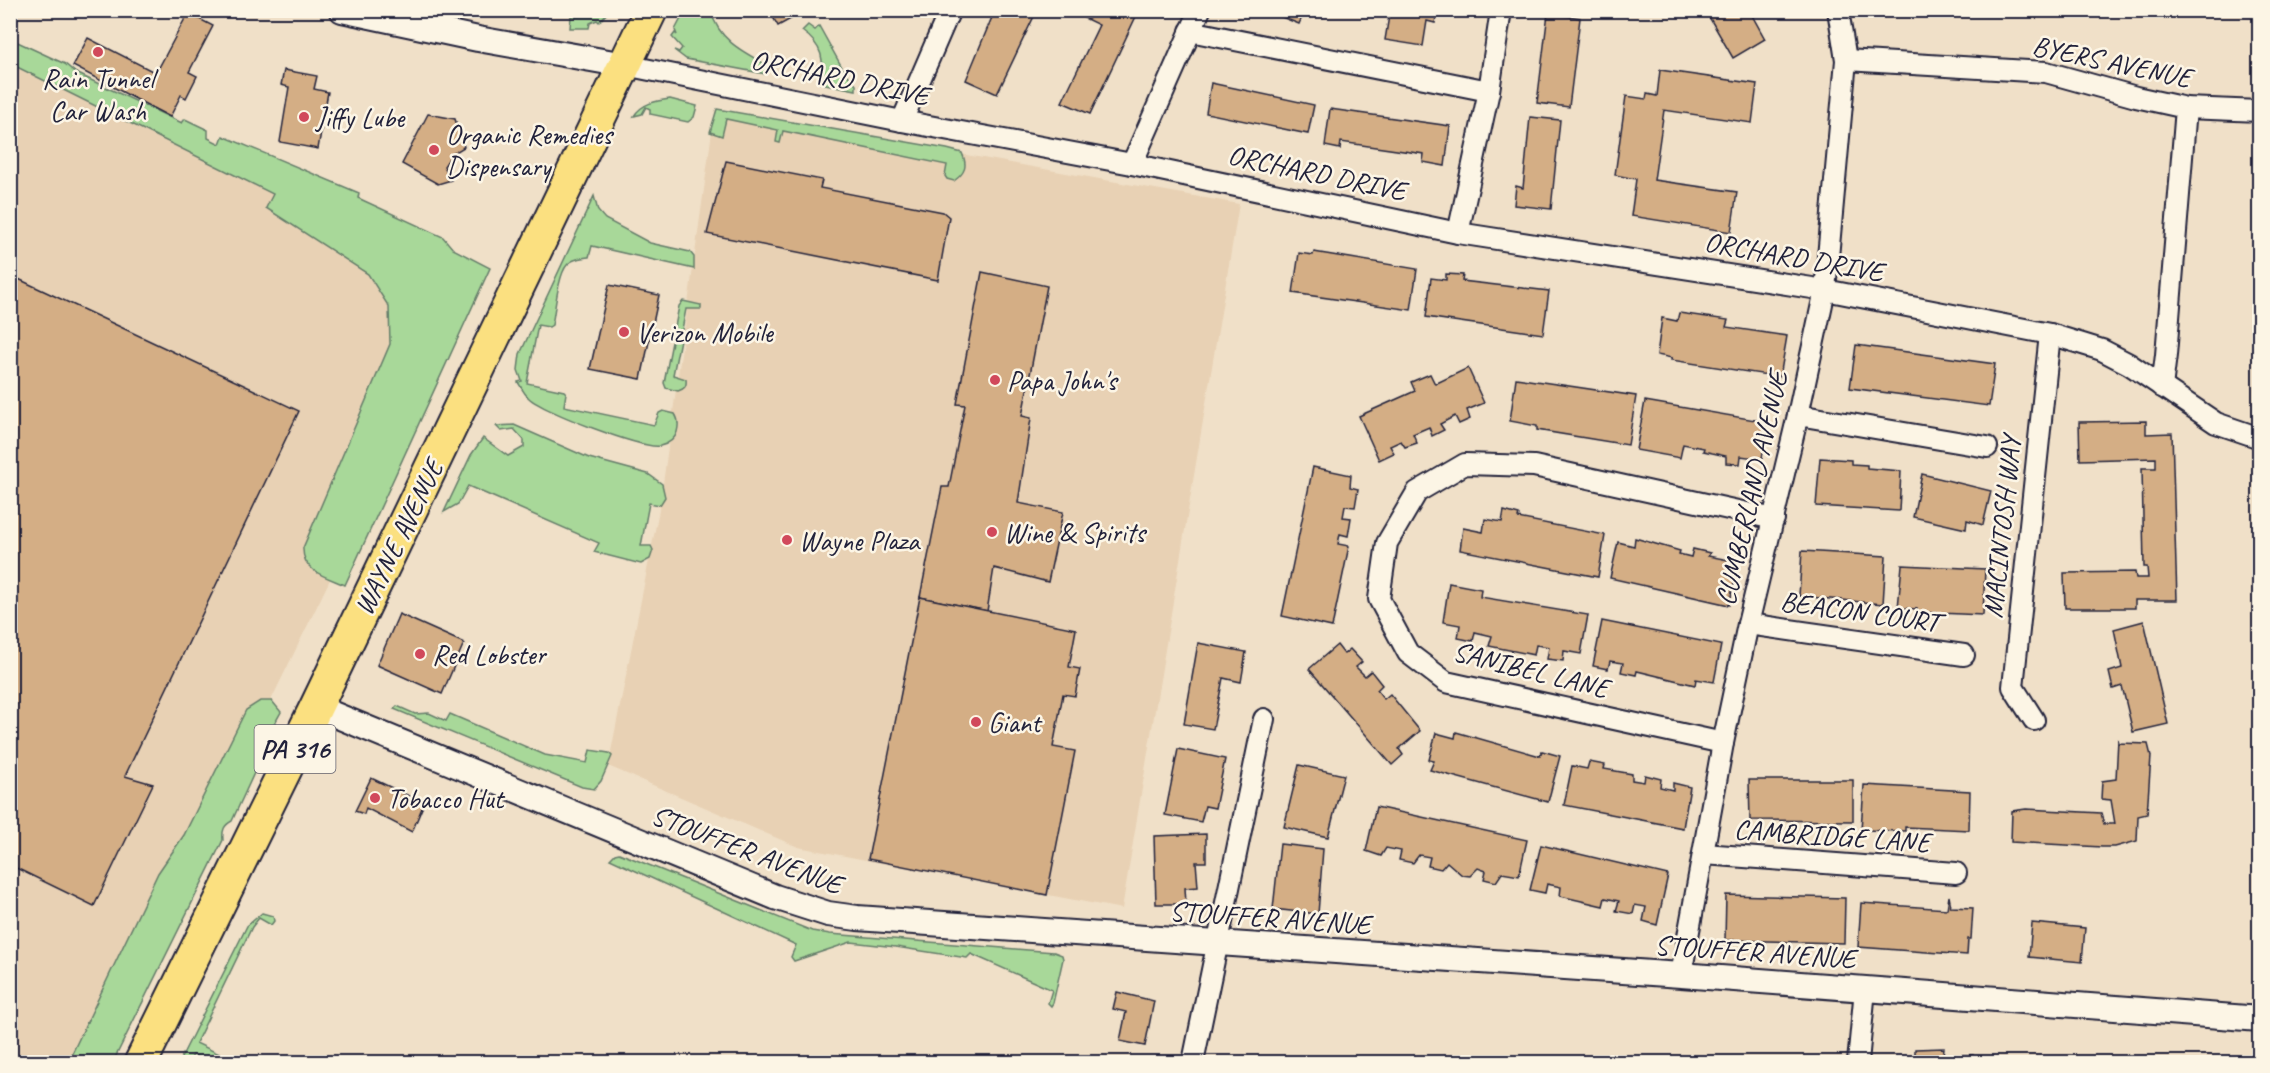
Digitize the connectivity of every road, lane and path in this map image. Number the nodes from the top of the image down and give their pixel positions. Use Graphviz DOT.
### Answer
graph roads {
  1 [pos="342,10"];
  2 [pos="651,10"];
  3 [pos="950,10"];
  4 [pos="1200,10"];
  5 [pos="1502,10"];
  6 [pos="1838,10"];
  7 [pos="1190,31"];
  8 [pos="1846,60"];
  9 [pos="625,65"];
  10 [pos="1489,91"];
  11 [pos="2186,108"];
  12 [pos="2259,111"];
  13 [pos="902,121"];
  14 [pos="1132,164"];
  15 [pos="1458,233"];
  16 [pos="1825,290"];
  17 [pos="2050,334"];
  18 [pos="2162,387"];
  19 [pos="1798,415"];
  20 [pos="2259,438"];
  21 [pos="1987,447"];
  22 [pos="1774,519"];
  23 [pos="1748,624"];
  24 [pos="1964,655"];
  25 [pos="316,707"];
  26 [pos="1264,719"];
  27 [pos="2034,720"];
  28 [pos="1723,743"];
  29 [pos="1704,854"];
  30 [pos="1956,873"];
  31 [pos="1217,944"];
  32 [pos="1681,975"];
  33 [pos="1865,989"];
  34 [pos="2259,1019"];
  35 [pos="141,1062"];
  36 [pos="1193,1062"];
  37 [pos="1858,1062"];
  1 -- 9 [label="street, ORCHARD DRIVE"];
  2 -- 9 [label="main road, WAYNE AVENUE / PA 316"];
  3 -- 13 [label="street"];
  4 -- 7 [label="street"];
  5 -- 10 [label="street"];
  6 -- 8 [label="street, CUMBERLAND AVENUE"];
  7 -- 10 [label="street"];
  7 -- 14 [label="street"];
  8 -- 11 [label="street, BYERS AVENUE"];
  8 -- 16 [label="street, CUMBERLAND AVENUE"];
  9 -- 13 [label="street, ORCHARD DRIVE"];
  9 -- 25 [label="main road, WAYNE AVENUE / PA 316"];
  10 -- 15 [label="street"];
  11 -- 12 [label="street, BYERS AVENUE"];
  11 -- 18 [label="street"];
  13 -- 14 [label="street, ORCHARD DRIVE"];
  14 -- 15 [label="street, ORCHARD DRIVE"];
  15 -- 16 [label="street, ORCHARD DRIVE"];
  16 -- 17 [label="street, ORCHARD DRIVE"];
  16 -- 19 [label="street, CUMBERLAND AVENUE"];
  17 -- 18 [label="street, ORCHARD DRIVE"];
  17 -- 27 [label="street, MACINTOSH WAY"];
  18 -- 20 [label="street, ORCHARD DRIVE"];
  19 -- 21 [label="street"];
  19 -- 22 [label="street, CUMBERLAND AVENUE"];
  22 -- 23 [label="street, CUMBERLAND AVENUE"];
  22 -- 28 [label="street, SANIBEL LANE"];
  23 -- 24 [label="street, BEACON COURT"];
  23 -- 28 [label="street, CUMBERLAND AVENUE"];
  25 -- 31 [label="street, STOUFFER AVENUE"];
  25 -- 35 [label="main road, WAYNE AVENUE / PA 316"];
  26 -- 31 [label="street"];
  28 -- 29 [label="street, CUMBERLAND AVENUE"];
  29 -- 30 [label="street, CAMBRIDGE LANE"];
  29 -- 32 [label="street, CUMBERLAND AVENUE"];
  31 -- 32 [label="street, STOUFFER AVENUE"];
  31 -- 36 [label="street"];
  32 -- 33 [label="street, STOUFFER AVENUE"];
  33 -- 34 [label="street, STOUFFER AVENUE"];
  33 -- 37 [label="street"];
}
